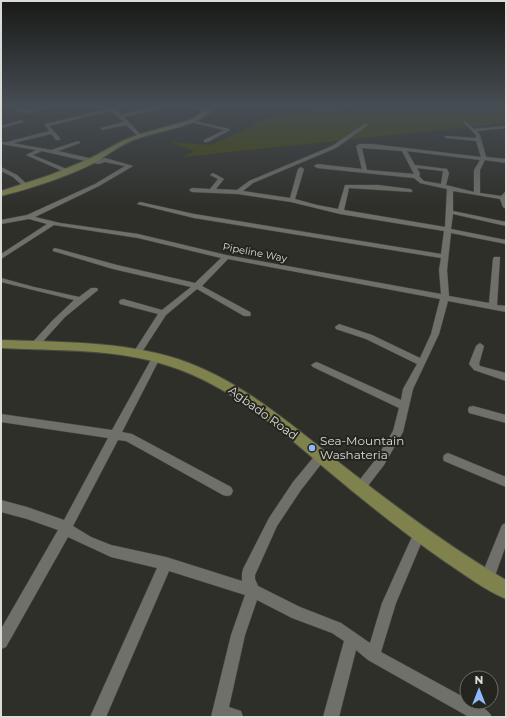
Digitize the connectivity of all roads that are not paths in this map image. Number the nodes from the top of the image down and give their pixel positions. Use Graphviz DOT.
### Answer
graph roads {
  1 [pos="479,140"];
  2 [pos="15,141"];
  3 [pos="128,141"];
  4 [pos="209,141"];
  5 [pos="342,141"];
  6 [pos="78,142"];
  7 [pos="206,142"];
  8 [pos="4,143"];
  9 [pos="41,150"];
  10 [pos="404,150"];
  11 [pos="51,152"];
  12 [pos="484,158"];
  13 [pos="92,161"];
  14 [pos="506,162"];
  15 [pos="317,166"];
  16 [pos="412,166"];
  17 [pos="1,169"];
  18 [pos="301,169"];
  19 [pos="67,171"];
  20 [pos="365,171"];
  21 [pos="213,175"];
  22 [pos="416,176"];
  23 [pos="26,186"];
  24 [pos="446,187"];
  25 [pos="192,190"];
  26 [pos="211,191"];
  27 [pos="410,191"];
  28 [pos="238,192"];
  29 [pos="1,194"];
  30 [pos="477,194"];
  31 [pos="505,195"];
  32 [pos="292,200"];
  33 [pos="140,204"];
  34 [pos="506,207"];
  35 [pos="340,212"];
  36 [pos="450,212"];
  37 [pos="29,217"];
  38 [pos="2,223"];
  39 [pos="54,223"];
  40 [pos="506,224"];
  41 [pos="447,230"];
  42 [pos="506,242"];
  43 [pos="55,250"];
  44 [pos="226,257"];
  45 [pos="445,257"];
  46 [pos="1,258"];
  47 [pos="497,259"];
  48 [pos="1,280"];
  49 [pos="197,286"];
  50 [pos="94,290"];
  51 [pos="445,298"];
  52 [pos="79,299"];
  53 [pos="123,302"];
  54 [pos="493,306"];
  55 [pos="506,309"];
  56 [pos="163,313"];
  57 [pos="247,314"];
  58 [pos="339,327"];
  59 [pos="1,344"];
  60 [pos="34,346"];
  61 [pos="480,346"];
  62 [pos="137,354"];
  63 [pos="156,358"];
  64 [pos="422,363"];
  65 [pos="316,365"];
  66 [pos="506,377"];
  67 [pos="405,406"];
  68 [pos="473,410"];
  69 [pos="1,418"];
  70 [pos="506,419"];
  71 [pos="116,435"];
  72 [pos="321,456"];
  73 [pos="448,458"];
  74 [pos="506,482"];
  75 [pos="360,487"];
  76 [pos="227,492"];
  77 [pos="1,506"];
  78 [pos="66,527"];
  79 [pos="506,529"];
  80 [pos="420,532"];
  81 [pos="166,563"];
  82 [pos="487,579"];
  83 [pos="506,590"];
  84 [pos="253,591"];
  85 [pos="352,638"];
  86 [pos="1,642"];
  87 [pos="373,655"];
  88 [pos="219,715"];
  89 [pos="98,717"];
  90 [pos="235,717"];
  91 [pos="331,717"];
  92 [pos="484,717"];
  1 -- 12 [label="street"];
  2 -- 8 [label="street"];
  3 -- 13 [label="main road"];
  4 -- 7 [label="street"];
  5 -- 28 [label="street"];
  6 -- 11 [label="street"];
  8 -- 9 [label="street"];
  9 -- 11 [label="street"];
  9 -- 19 [label="street"];
  10 -- 12 [label="street"];
  10 -- 16 [label="street"];
  10 -- 20 [label="street"];
  11 -- 13 [label="street"];
  12 -- 14 [label="street"];
  12 -- 30 [label="street"];
  13 -- 19 [label="main road"];
  13 -- 37 [label="street"];
  15 -- 20 [label="street"];
  16 -- 22 [label="street"];
  16 -- 24 [label="street"];
  17 -- 23 [label="street"];
  18 -- 32 [label="street"];
  19 -- 23 [label="main road"];
  20 -- 22 [label="street"];
  21 -- 26 [label="street"];
  22 -- 24 [label="street"];
  23 -- 29 [label="main road"];
  24 -- 30 [label="street"];
  24 -- 36 [label="street"];
  25 -- 26 [label="street"];
  26 -- 28 [label="street"];
  27 -- 35 [label="street"];
  28 -- 32 [label="street"];
  30 -- 31 [label="street"];
  31 -- 34 [label="street"];
  32 -- 35 [label="street"];
  33 -- 45 [label="street"];
  35 -- 41 [label="street"];
  36 -- 40 [label="street"];
  36 -- 41 [label="street"];
  37 -- 38 [label="street, Pipeline Way"];
  37 -- 39 [label="street, Pipeline Way"];
  39 -- 44 [label="street, Pipeline Way"];
  39 -- 46 [label="street"];
  41 -- 42 [label="street"];
  41 -- 45 [label="street"];
  43 -- 49 [label="street"];
  44 -- 49 [label="street"];
  44 -- 51 [label="street, Pipeline Way"];
  45 -- 51 [label="street"];
  47 -- 54 [label="street"];
  48 -- 52 [label="street"];
  49 -- 56 [label="street"];
  49 -- 57 [label="street"];
  50 -- 52 [label="street"];
  51 -- 54 [label="street, Pipeline Way"];
  51 -- 64 [label="street"];
  52 -- 60 [label="street"];
  53 -- 56 [label="street"];
  54 -- 55 [label="street, Pipeline Way"];
  56 -- 62 [label="street"];
  58 -- 64 [label="street"];
  59 -- 60 [label="main road, Agbado Road"];
  60 -- 62 [label="main road, Agbado Road"];
  61 -- 66 [label="street"];
  62 -- 63 [label="main road, Agbado Road"];
  63 -- 71 [label="street"];
  63 -- 72 [label="main road, Agbado Road"];
  64 -- 67 [label="street"];
  65 -- 67 [label="street"];
  67 -- 75 [label="street"];
  68 -- 70 [label="street"];
  69 -- 71 [label="street"];
  71 -- 76 [label="street"];
  71 -- 78 [label="street"];
  72 -- 75 [label="main road, Agbado Road"];
  72 -- 84 [label="street"];
  73 -- 74 [label="street"];
  75 -- 80 [label="main road, Agbado Road"];
  77 -- 78 [label="street"];
  78 -- 81 [label="street"];
  78 -- 86 [label="street"];
  79 -- 82 [label="street"];
  80 -- 82 [label="main road, Agbado Road"];
  80 -- 87 [label="street"];
  81 -- 84 [label="street"];
  81 -- 89 [label="street"];
  82 -- 83 [label="main road, Agbado Road"];
  84 -- 85 [label="street"];
  84 -- 88 [label="street"];
  85 -- 87 [label="street"];
  85 -- 91 [label="street"];
  87 -- 92 [label="street"];
  88 -- 90 [label="street"];
}
